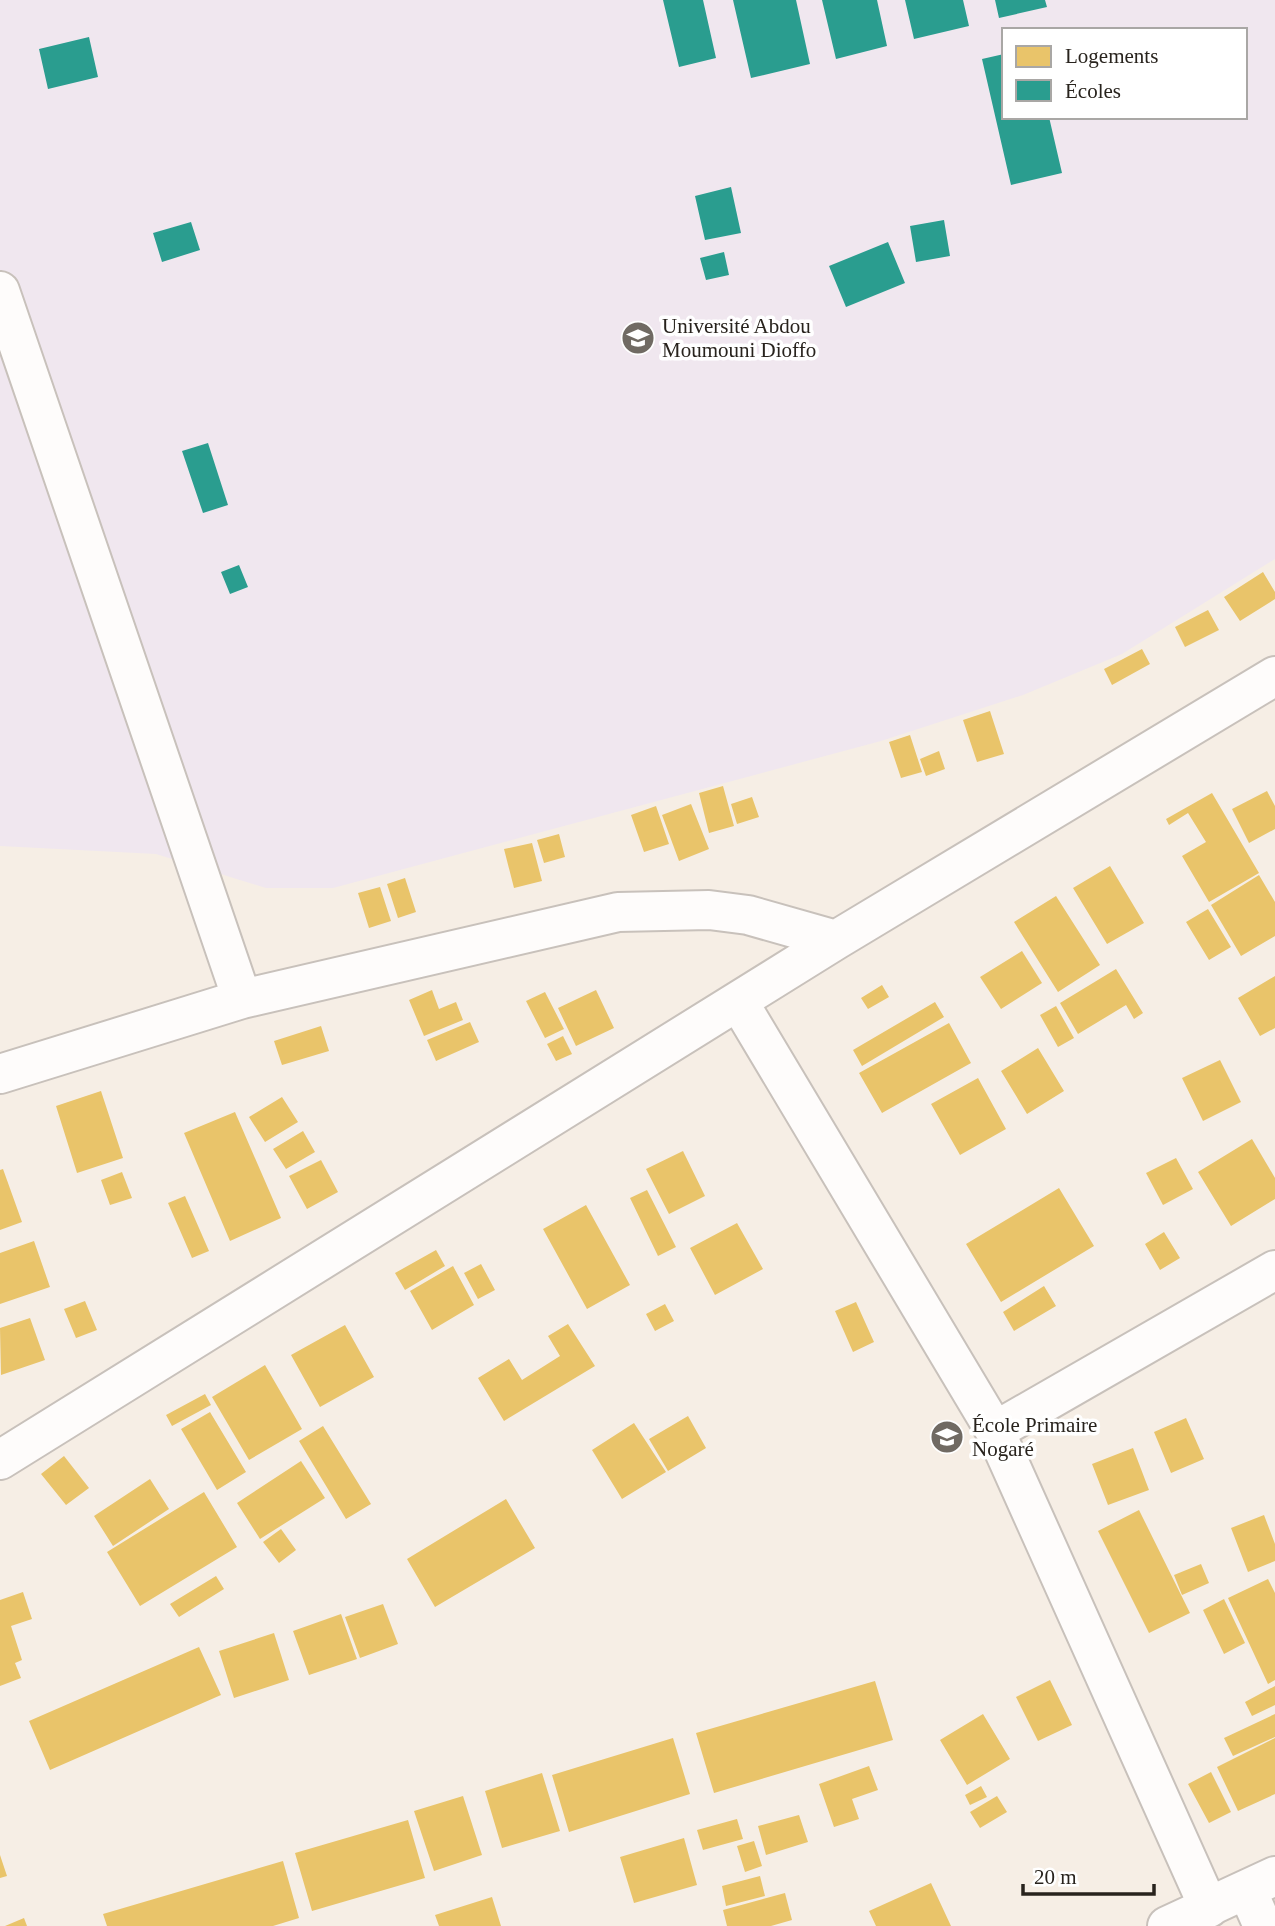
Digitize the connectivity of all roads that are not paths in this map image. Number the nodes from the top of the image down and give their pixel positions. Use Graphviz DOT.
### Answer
graph roads {
  1 [pos="0,290"];
  2 [pos="1275,676"];
  3 [pos="836,940"];
  4 [pos="242,999"];
  5 [pos="738,1001"];
  6 [pos="0,1074"];
  7 [pos="1275,1270"];
  8 [pos="995,1431"];
  9 [pos="0,1460"];
  10 [pos="1261,1883"];
  11 [pos="1209,1908"];
  12 [pos="1167,1926"];
  13 [pos="1263,1926"];
  1 -- 4 [label="street"];
  2 -- 3 [label="street"];
  3 -- 4 [label="street"];
  3 -- 5 [label="street"];
  4 -- 6 [label="street"];
  5 -- 8 [label="street"];
  5 -- 9 [label="street"];
  7 -- 8 [label="street"];
  8 -- 11 [label="street"];
  10 -- 11 [label="street"];
  10 -- 13 [label="street"];
  11 -- 12 [label="street"];
}
